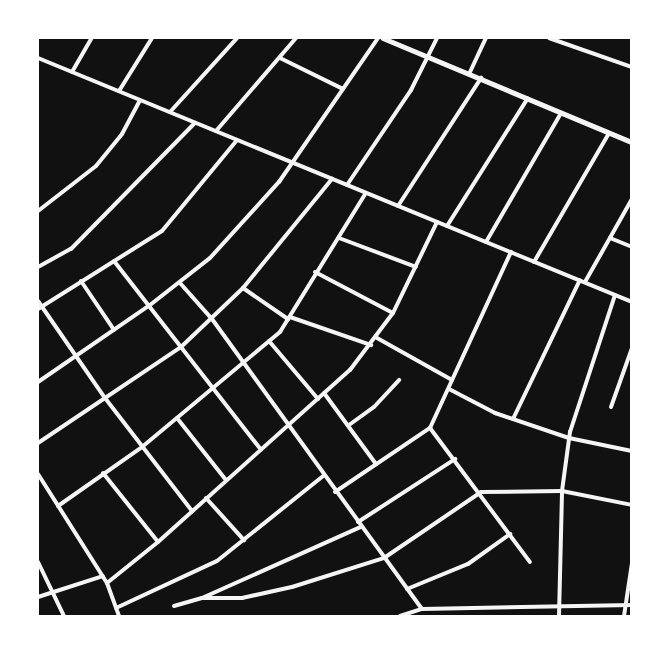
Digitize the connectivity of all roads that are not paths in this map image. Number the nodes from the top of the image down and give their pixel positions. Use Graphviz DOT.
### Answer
graph roads {
  1 [pos="92,38"];
  2 [pos="152,38"];
  3 [pos="237,38"];
  4 [pos="296,38"];
  5 [pos="378,38"];
  6 [pos="384,38"];
  7 [pos="437,38"];
  8 [pos="486,38"];
  9 [pos="549,38"];
  10 [pos="429,55"];
  11 [pos="38,58"];
  12 [pos="280,58"];
  13 [pos="632,67"];
  14 [pos="72,72"];
  15 [pos="470,72"];
  16 [pos="481,77"];
  17 [pos="343,89"];
  18 [pos="119,92"];
  19 [pos="528,98"];
  20 [pos="140,100"];
  21 [pos="170,112"];
  22 [pos="561,113"];
  23 [pos="195,123"];
  24 [pos="216,131"];
  25 [pos="609,133"];
  26 [pos="237,140"];
  27 [pos="632,142"];
  28 [pos="294,163"];
  29 [pos="332,179"];
  30 [pos="347,185"];
  31 [pos="366,193"];
  32 [pos="632,199"];
  33 [pos="398,206"];
  34 [pos="38,211"];
  35 [pos="437,222"];
  36 [pos="448,226"];
  37 [pos="339,238"];
  38 [pos="610,238"];
  39 [pos="486,242"];
  40 [pos="632,247"];
  41 [pos="511,252"];
  42 [pos="114,260"];
  43 [pos="534,262"];
  44 [pos="38,267"];
  45 [pos="416,268"];
  46 [pos="315,272"];
  47 [pos="580,280"];
  48 [pos="81,281"];
  49 [pos="585,282"];
  50 [pos="180,283"];
  51 [pos="243,288"];
  52 [pos="615,295"];
  53 [pos="38,301"];
  54 [pos="632,302"];
  55 [pos="150,305"];
  56 [pos="40,308"];
  57 [pos="393,313"];
  58 [pos="289,318"];
  59 [pos="212,319"];
  60 [pos="114,330"];
  61 [pos="377,338"];
  62 [pos="269,341"];
  63 [pos="372,345"];
  64 [pos="181,347"];
  65 [pos="632,348"];
  66 [pos="75,356"];
  67 [pos="243,363"];
  68 [pos="38,380"];
  69 [pos="399,380"];
  70 [pos="452,380"];
  71 [pos="212,388"];
  72 [pos="449,389"];
  73 [pos="324,393"];
  74 [pos="105,398"];
  75 [pos="318,399"];
  76 [pos="610,407"];
  77 [pos="177,418"];
  78 [pos="514,419"];
  79 [pos="349,425"];
  80 [pos="287,427"];
  81 [pos="430,428"];
  82 [pos="569,438"];
  83 [pos="38,443"];
  84 [pos="142,447"];
  85 [pos="261,450"];
  86 [pos="632,451"];
  87 [pos="455,459"];
  88 [pos="376,464"];
  89 [pos="104,473"];
  90 [pos="38,474"];
  91 [pos="323,476"];
  92 [pos="226,480"];
  93 [pos="562,491"];
  94 [pos="335,492"];
  95 [pos="481,492"];
  96 [pos="206,498"];
  97 [pos="632,505"];
  98 [pos="58,506"];
  99 [pos="192,511"];
  100 [pos="358,522"];
  101 [pos="361,527"];
  102 [pos="510,534"];
  103 [pos="244,540"];
  104 [pos="158,542"];
  105 [pos="384,558"];
  106 [pos="38,562"];
  107 [pos="530,562"];
  108 [pos="632,563"];
  109 [pos="103,576"];
  110 [pos="107,582"];
  111 [pos="407,589"];
  112 [pos="55,593"];
  113 [pos="38,597"];
  114 [pos="202,598"];
  115 [pos="629,605"];
  116 [pos="174,606"];
  117 [pos="559,606"];
  118 [pos="116,608"];
  119 [pos="422,609"];
  120 [pos="64,616"];
  121 [pos="119,616"];
  122 [pos="400,616"];
  123 [pos="559,616"];
  124 [pos="624,616"];
  1 -- 14 [label="street"];
  2 -- 18 [label="street"];
  3 -- 21 [label="street"];
  4 -- 12 [label="street"];
  5 -- 17 [label="street"];
  6 -- 10 [label="street"];
  7 -- 10 [label="street"];
  8 -- 15 [label="street"];
  9 -- 13 [label="street"];
  10 -- 15 [label="street"];
  10 -- 30 [label="street"];
  11 -- 14 [label="street"];
  12 -- 17 [label="street"];
  12 -- 24 [label="street"];
  14 -- 18 [label="street"];
  15 -- 16 [label="street"];
  16 -- 19 [label="street"];
  16 -- 33 [label="street"];
  17 -- 28 [label="street"];
  18 -- 20 [label="street"];
  19 -- 22 [label="street"];
  19 -- 36 [label="street"];
  20 -- 21 [label="street"];
  20 -- 34 [label="street"];
  21 -- 23 [label="street"];
  22 -- 25 [label="street"];
  22 -- 39 [label="street"];
  23 -- 24 [label="street"];
  23 -- 44 [label="street"];
  24 -- 26 [label="street"];
  25 -- 27 [label="street"];
  25 -- 43 [label="street"];
  26 -- 28 [label="street"];
  26 -- 42 [label="street"];
  28 -- 29 [label="street"];
  28 -- 50 [label="street"];
  29 -- 30 [label="street"];
  29 -- 51 [label="street"];
  30 -- 31 [label="street"];
  31 -- 33 [label="street"];
  31 -- 37 [label="street"];
  32 -- 38 [label="street"];
  33 -- 35 [label="street"];
  35 -- 36 [label="street"];
  35 -- 45 [label="street"];
  36 -- 39 [label="street"];
  37 -- 45 [label="street"];
  37 -- 46 [label="street"];
  38 -- 40 [label="street"];
  38 -- 49 [label="street"];
  39 -- 41 [label="street"];
  41 -- 43 [label="street"];
  41 -- 70 [label="street"];
  42 -- 48 [label="street"];
  42 -- 55 [label="street"];
  43 -- 47 [label="street"];
  45 -- 57 [label="street"];
  46 -- 57 [label="street"];
  46 -- 58 [label="street"];
  47 -- 49 [label="street"];
  47 -- 78 [label="street"];
  48 -- 56 [label="street"];
  48 -- 60 [label="street"];
  49 -- 52 [label="street"];
  50 -- 55 [label="street"];
  50 -- 59 [label="street"];
  51 -- 58 [label="street"];
  51 -- 59 [label="street"];
  52 -- 54 [label="street"];
  52 -- 82 [label="street"];
  53 -- 56 [label="street"];
  55 -- 60 [label="street"];
  55 -- 64 [label="street"];
  56 -- 66 [label="street"];
  57 -- 61 [label="street"];
  58 -- 62 [label="street"];
  58 -- 63 [label="street"];
  59 -- 64 [label="street"];
  59 -- 67 [label="street"];
  60 -- 66 [label="street"];
  61 -- 63 [label="street"];
  61 -- 70 [label="street"];
  62 -- 67 [label="street"];
  62 -- 75 [label="street"];
  63 -- 73 [label="street"];
  64 -- 71 [label="street"];
  64 -- 74 [label="street"];
  65 -- 76 [label="street"];
  66 -- 68 [label="street"];
  66 -- 74 [label="street"];
  67 -- 71 [label="street"];
  67 -- 80 [label="street"];
  69 -- 79 [label="street"];
  70 -- 72 [label="street"];
  71 -- 77 [label="street"];
  71 -- 85 [label="street"];
  72 -- 78 [label="street"];
  72 -- 81 [label="street"];
  73 -- 75 [label="street"];
  73 -- 79 [label="street"];
  74 -- 83 [label="street"];
  74 -- 84 [label="street"];
  75 -- 80 [label="street"];
  77 -- 84 [label="street"];
  77 -- 92 [label="street"];
  78 -- 82 [label="street"];
  79 -- 88 [label="street"];
  80 -- 85 [label="street"];
  80 -- 91 [label="street"];
  81 -- 87 [label="street"];
  81 -- 88 [label="street"];
  82 -- 86 [label="street"];
  82 -- 93 [label="street"];
  84 -- 89 [label="street"];
  84 -- 99 [label="street"];
  85 -- 92 [label="street"];
  87 -- 95 [label="street"];
  87 -- 100 [label="street"];
  88 -- 94 [label="street"];
  89 -- 98 [label="street"];
  89 -- 104 [label="street"];
  90 -- 98 [label="street"];
  91 -- 94 [label="street"];
  91 -- 103 [label="street"];
  92 -- 96 [label="street"];
  93 -- 95 [label="street"];
  93 -- 97 [label="street"];
  93 -- 117 [label="street"];
  94 -- 100 [label="street"];
  95 -- 102 [label="street"];
  95 -- 105 [label="street"];
  96 -- 99 [label="street"];
  96 -- 103 [label="street"];
  98 -- 109 [label="street"];
  99 -- 104 [label="street"];
  100 -- 101 [label="street"];
  101 -- 105 [label="street"];
  101 -- 114 [label="street"];
  102 -- 107 [label="street"];
  102 -- 111 [label="street"];
  103 -- 118 [label="street"];
  104 -- 110 [label="street"];
  105 -- 111 [label="street"];
  105 -- 114 [label="street"];
  106 -- 112 [label="street"];
  108 -- 115 [label="street"];
  109 -- 110 [label="street"];
  109 -- 112 [label="street"];
  110 -- 118 [label="street"];
  111 -- 119 [label="street"];
  112 -- 113 [label="street"];
  112 -- 120 [label="street"];
  114 -- 116 [label="street"];
  115 -- 117 [label="street"];
  115 -- 124 [label="street"];
  117 -- 119 [label="street"];
  117 -- 123 [label="street"];
  118 -- 121 [label="street"];
  119 -- 122 [label="street"];
}
